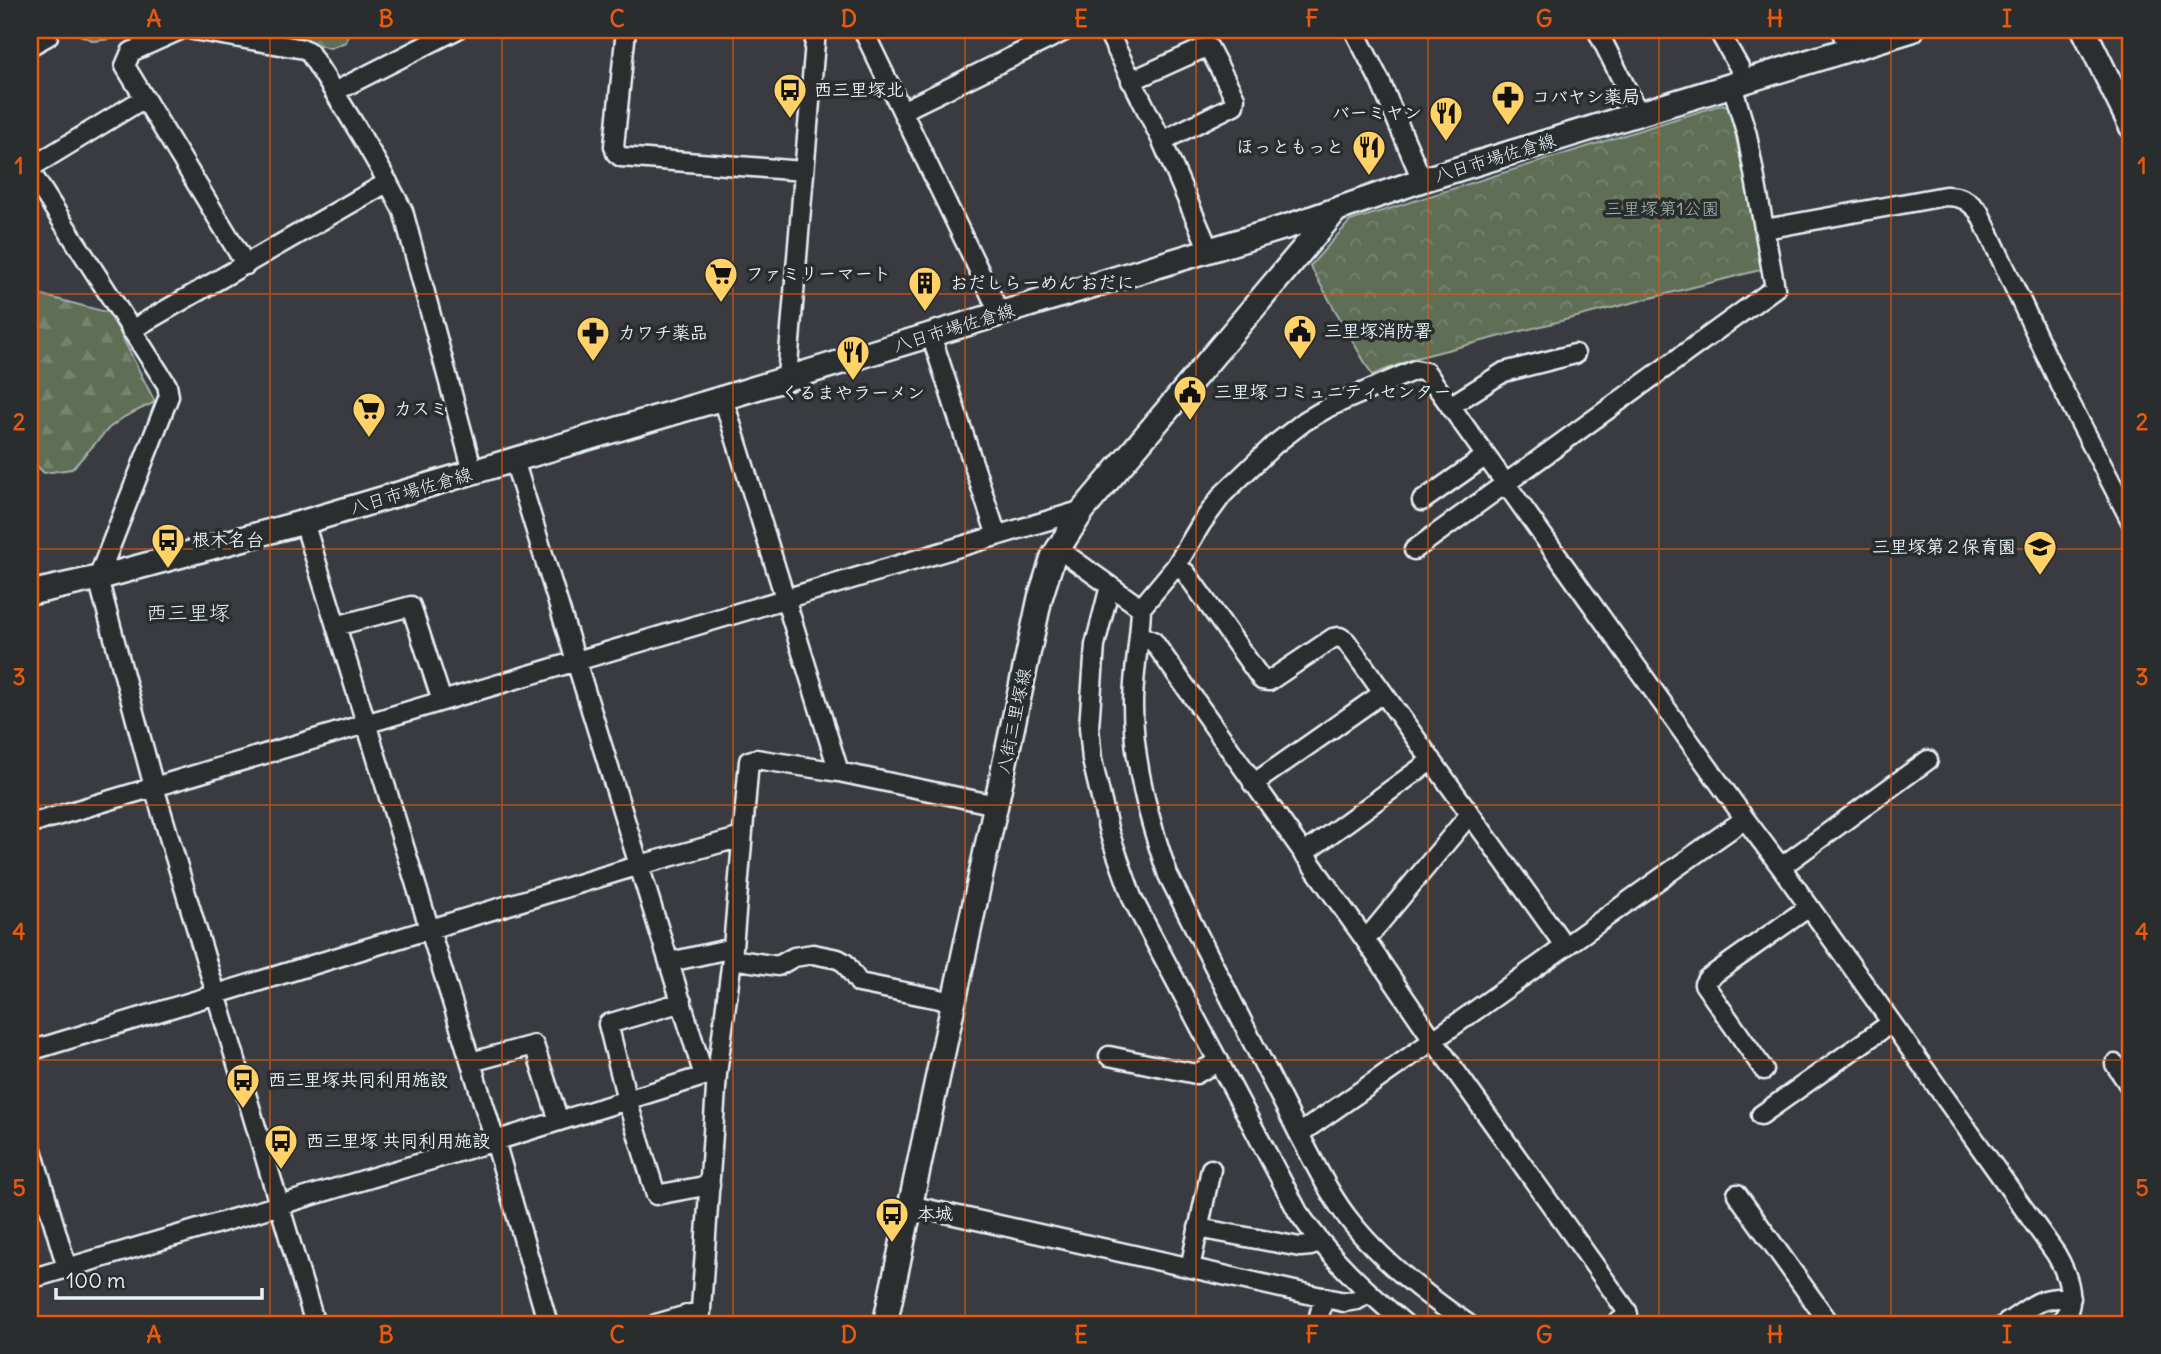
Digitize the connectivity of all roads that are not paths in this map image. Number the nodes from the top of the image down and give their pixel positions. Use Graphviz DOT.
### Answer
graph roads {
  1 [pos="180,30"];
  2 [pos="193,30"];
  3 [pos="456,30"];
  4 [pos="626,30"];
  5 [pos="816,30"];
  6 [pos="863,30"];
  7 [pos="1067,30"];
  8 [pos="1107,30"];
  9 [pos="1354,30"];
  10 [pos="1597,30"];
  11 [pos="1718,30"];
  12 [pos="1912,30"];
  13 [pos="2084,30"];
  14 [pos="48,36"];
  15 [pos="1845,40"];
  16 [pos="30,46"];
  17 [pos="1131,81"];
  18 [pos="1738,83"];
  19 [pos="334,92"];
  20 [pos="143,99"];
  21 [pos="902,111"];
  22 [pos="1639,114"];
  23 [pos="2131,125"];
  24 [pos="1162,141"];
  25 [pos="30,169"];
  26 [pos="804,171"];
  27 [pos="1422,180"];
  28 [pos="388,182"];
  29 [pos="1336,211"];
  30 [pos="1765,229"];
  31 [pos="1209,250"];
  32 [pos="246,265"];
  33 [pos="1000,314"];
  34 [pos="131,330"];
  35 [pos="931,335"];
  36 [pos="1575,354"];
  37 [pos="787,377"];
  38 [pos="723,398"];
  39 [pos="1450,406"];
  40 [pos="1486,456"];
  41 [pos="514,460"];
  42 [pos="473,472"];
  43 [pos="2131,480"];
  44 [pos="1506,484"];
  45 [pos="2109,488"];
  46 [pos="1422,501"];
  47 [pos="1083,510"];
  48 [pos="2131,521"];
  49 [pos="304,522"];
  50 [pos="997,536"];
  51 [pos="1057,548"];
  52 [pos="1414,550"];
  53 [pos="1176,566"];
  54 [pos="98,578"];
  55 [pos="1110,586"];
  56 [pos="30,593"];
  57 [pos="785,599"];
  58 [pos="1142,608"];
  59 [pos="336,626"];
  60 [pos="1140,636"];
  61 [pos="577,661"];
  62 [pos="1383,693"];
  63 [pos="442,701"];
  64 [pos="366,724"];
  65 [pos="1432,760"];
  66 [pos="1928,760"];
  67 [pos="839,772"];
  68 [pos="1253,784"];
  69 [pos="154,787"];
  70 [pos="996,805"];
  71 [pos="1470,814"];
  72 [pos="1745,818"];
  73 [pos="30,824"];
  74 [pos="742,837"];
  75 [pos="1303,854"];
  76 [pos="640,865"];
  77 [pos="1781,867"];
  78 [pos="1809,906"];
  79 [pos="429,929"];
  80 [pos="1364,938"];
  81 [pos="1564,945"];
  82 [pos="732,953"];
  83 [pos="670,962"];
  84 [pos="216,994"];
  85 [pos="682,1002"];
  86 [pos="954,1002"];
  87 [pos="1892,1023"];
  88 [pos="1434,1041"];
  89 [pos="30,1051"];
  90 [pos="1109,1056"];
  91 [pos="1219,1061"];
  92 [pos="471,1062"];
  93 [pos="2115,1064"];
  94 [pos="1764,1070"];
  95 [pos="711,1075"];
  96 [pos="2131,1088"];
  97 [pos="627,1100"];
  98 [pos="1761,1115"];
  99 [pos="559,1121"];
  100 [pos="1299,1134"];
  101 [pos="495,1141"];
  102 [pos="30,1143"];
  103 [pos="1211,1169"];
  104 [pos="710,1185"];
  105 [pos="1737,1194"];
  106 [pos="279,1205"];
  107 [pos="909,1205"];
  108 [pos="1198,1228"];
  109 [pos="1318,1240"];
  110 [pos="67,1268"];
  111 [pos="1190,1268"];
  112 [pos="30,1279"];
  113 [pos="1369,1293"];
  114 [pos="1324,1297"];
  115 [pos="2071,1298"];
  116 [pos="700,1318"];
  117 [pos="315,1324"];
  118 [pos="548,1324"];
  119 [pos="656,1324"];
  120 [pos="885,1324"];
  121 [pos="1317,1324"];
  122 [pos="1405,1324"];
  123 [pos="1468,1324"];
  124 [pos="1616,1324"];
  125 [pos="1830,1324"];
  126 [pos="2005,1324"];
  127 [pos="2057,1324"];
  1 -- 20 [label="street"];
  2 -- 19 [label="street"];
  3 -- 19 [label="street"];
  4 -- 26 [label="street"];
  5 -- 26 [label="street"];
  6 -- 21 [label="street"];
  7 -- 21 [label="street"];
  8 -- 17 [label="street"];
  9 -- 27 [label="street"];
  10 -- 22 [label="street"];
  11 -- 18 [label="street"];
  12 -- 15 [label="main road, 八日市場佐倉線"];
  13 -- 23 [label="main road"];
  14 -- 16 [label="street"];
  15 -- 18 [label="main road, 八日市場佐倉線"];
  17 -- 24 [label="street"];
  17 -- 24 [label="street"];
  18 -- 22 [label="main road, 八日市場佐倉線"];
  18 -- 30 [label="street"];
  19 -- 28 [label="street"];
  20 -- 25 [label="street"];
  20 -- 32 [label="street"];
  21 -- 33 [label="street"];
  22 -- 27 [label="main road, 八日市場佐倉線"];
  24 -- 31 [label="street"];
  25 -- 34 [label="street"];
  26 -- 37 [label="street"];
  27 -- 29 [label="main road, 八日市場佐倉線"];
  28 -- 32 [label="street"];
  28 -- 42 [label="street"];
  29 -- 31 [label="main road, 八日市場佐倉線"];
  29 -- 47 [label="main road, 八街三里塚線"];
  30 -- 44 [label="street"];
  30 -- 45 [label="street"];
  31 -- 33 [label="main road, 八日市場佐倉線"];
  32 -- 34 [label="street"];
  33 -- 35 [label="main road, 八日市場佐倉線"];
  34 -- 54 [label="street"];
  35 -- 37 [label="main road, 八日市場佐倉線"];
  35 -- 50 [label="street"];
  36 -- 39 [label="street"];
  37 -- 38 [label="main road, 八日市場佐倉線"];
  38 -- 41 [label="main road, 八日市場佐倉線"];
  38 -- 57 [label="street"];
  39 -- 40 [label="street"];
  39 -- 53 [label="street"];
  40 -- 44 [label="street"];
  40 -- 46 [label="street"];
  41 -- 42 [label="main road, 八日市場佐倉線"];
  41 -- 61 [label="street"];
  42 -- 49 [label="main road, 八日市場佐倉線"];
  43 -- 45 [label="street"];
  44 -- 52 [label="street"];
  44 -- 72 [label="street"];
  45 -- 48 [label="street"];
  47 -- 50 [label="street"];
  47 -- 51 [label="main road, 八街三里塚線"];
  49 -- 54 [label="main road, 八日市場佐倉線"];
  49 -- 59 [label="street"];
  50 -- 57 [label="street"];
  51 -- 55 [label="street"];
  51 -- 70 [label="main road, 八街三里塚線"];
  53 -- 58 [label="street"];
  53 -- 62 [label="street"];
  54 -- 56 [label="main road, 八日市場佐倉線"];
  54 -- 69 [label="street"];
  55 -- 58 [label="street"];
  55 -- 91 [label="street"];
  57 -- 61 [label="street"];
  57 -- 67 [label="street"];
  58 -- 60 [label="street"];
  59 -- 63 [label="street"];
  59 -- 64 [label="street"];
  60 -- 68 [label="street"];
  60 -- 100 [label="street"];
  61 -- 63 [label="street"];
  61 -- 76 [label="street"];
  62 -- 65 [label="street"];
  62 -- 68 [label="street"];
  63 -- 64 [label="street"];
  64 -- 69 [label="street"];
  64 -- 79 [label="street"];
  65 -- 71 [label="street"];
  65 -- 75 [label="street"];
  66 -- 77 [label="street"];
  67 -- 70 [label="street"];
  67 -- 74 [label="street"];
  68 -- 75 [label="street"];
  69 -- 73 [label="street"];
  69 -- 84 [label="street"];
  70 -- 86 [label="main road, 八街三里塚線"];
  71 -- 80 [label="street"];
  71 -- 81 [label="street"];
  72 -- 77 [label="street"];
  72 -- 81 [label="street"];
  74 -- 76 [label="street"];
  74 -- 82 [label="street"];
  75 -- 80 [label="street"];
  76 -- 79 [label="street"];
  76 -- 83 [label="street"];
  77 -- 78 [label="street"];
  78 -- 87 [label="street"];
  78 -- 94 [label="street"];
  79 -- 84 [label="street"];
  79 -- 92 [label="street"];
  80 -- 88 [label="street"];
  81 -- 88 [label="street"];
  82 -- 83 [label="street"];
  82 -- 86 [label="street"];
  82 -- 95 [label="street"];
  83 -- 85 [label="street"];
  84 -- 89 [label="street"];
  84 -- 106 [label="street"];
  85 -- 95 [label="street"];
  85 -- 97 [label="street"];
  86 -- 107 [label="main road, 八街三里塚線"];
  87 -- 98 [label="street"];
  87 -- 115 [label="street"];
  88 -- 100 [label="street"];
  88 -- 124 [label="street"];
  90 -- 91 [label="street"];
  91 -- 109 [label="street"];
  92 -- 99 [label="street"];
  92 -- 101 [label="street"];
  93 -- 96 [label="street"];
  95 -- 97 [label="street"];
  95 -- 104 [label="street"];
  97 -- 99 [label="street"];
  97 -- 104 [label="street"];
  99 -- 101 [label="street"];
  100 -- 123 [label="street"];
  101 -- 106 [label="street"];
  101 -- 118 [label="street"];
  102 -- 110 [label="street"];
  103 -- 108 [label="street"];
  104 -- 116 [label="street"];
  105 -- 125 [label="street"];
  106 -- 110 [label="street"];
  106 -- 117 [label="street"];
  107 -- 111 [label="street"];
  107 -- 120 [label="main road, 八街三里塚線"];
  108 -- 109 [label="street"];
  108 -- 111 [label="street"];
  109 -- 113 [label="street"];
  110 -- 112 [label="street"];
  111 -- 114 [label="street"];
  113 -- 114 [label="street"];
  113 -- 122 [label="street"];
  114 -- 121 [label="street"];
  115 -- 126 [label="street"];
  115 -- 127 [label="street"];
  116 -- 119 [label="street"];
}
